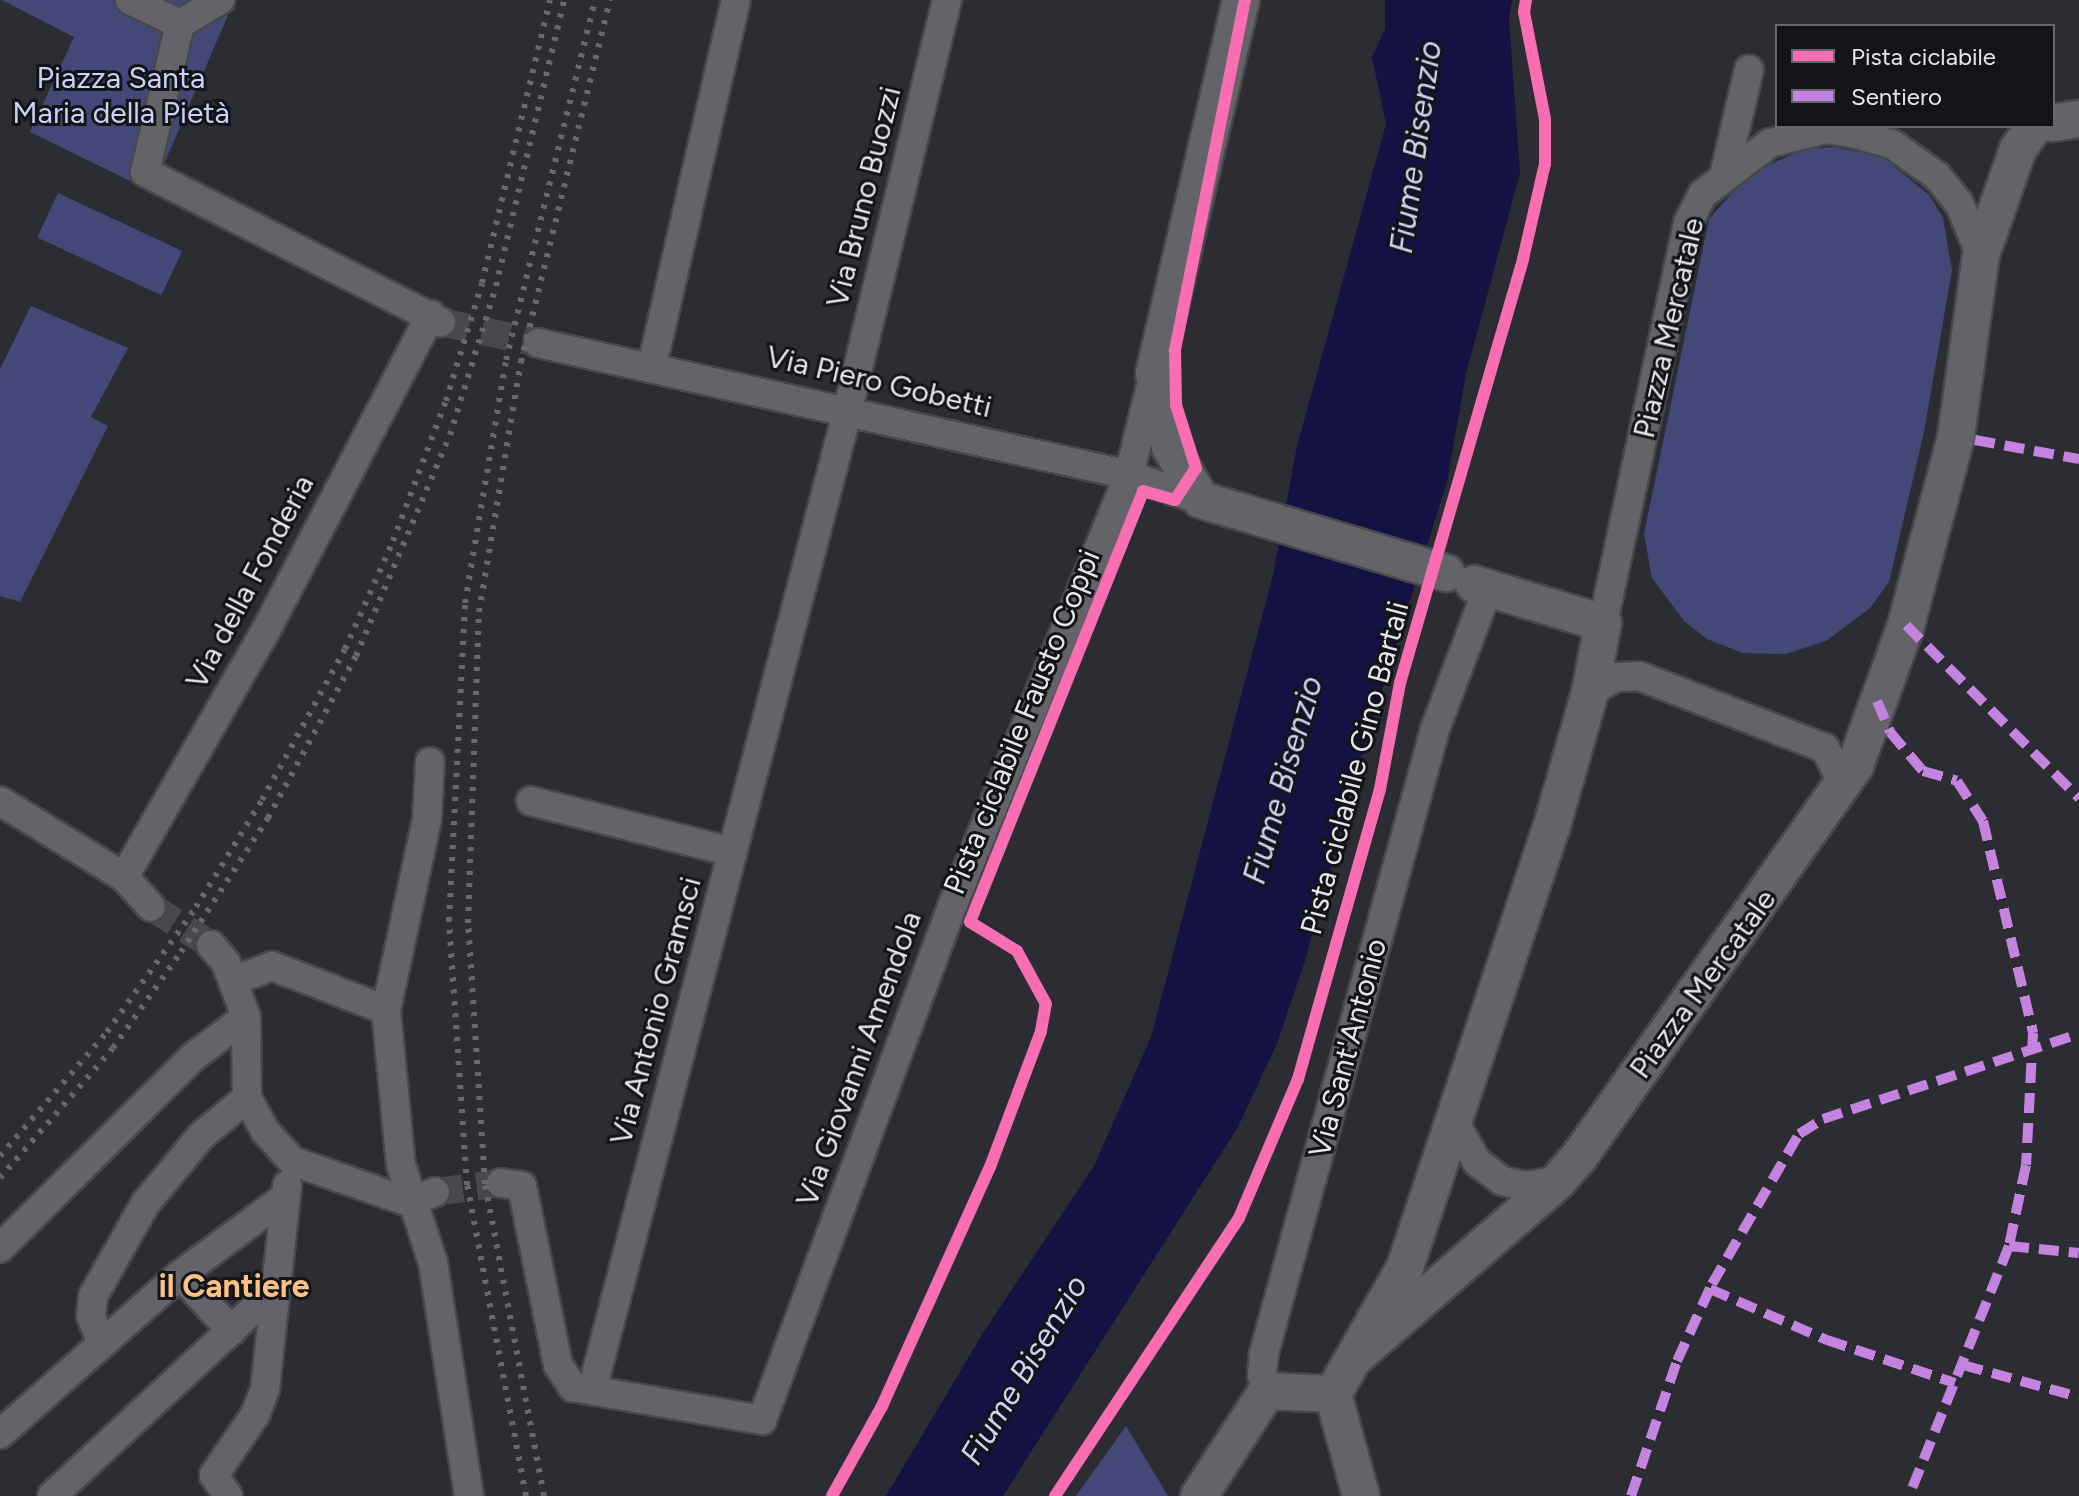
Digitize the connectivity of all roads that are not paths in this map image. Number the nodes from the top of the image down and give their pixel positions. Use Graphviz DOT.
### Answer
graph roads {
  1 [pos="130,0"];
  2 [pos="220,0"];
  3 [pos="736,0"];
  4 [pos="947,0"];
  5 [pos="1241,0"];
  6 [pos="180,24"];
  7 [pos="1749,70"];
  8 [pos="2079,119"];
  9 [pos="2055,123"];
  10 [pos="2034,128"];
  11 [pos="1725,172"];
  12 [pos="1981,255"];
  13 [pos="538,343"];
  14 [pos="652,366"];
  15 [pos="1154,373"];
  16 [pos="848,409"];
  17 [pos="1129,475"];
  18 [pos="1201,500"];
  19 [pos="1469,582"];
  20 [pos="1603,623"];
  21 [pos="1590,692"];
  22 [pos="430,762"];
  23 [pos="1843,784"];
  24 [pos="531,801"];
  25 [pos="1,803"];
  26 [pos="733,852"];
  27 [pos="124,877"];
  28 [pos="151,907"];
  29 [pos="211,945"];
  30 [pos="233,981"];
  31 [pos="386,1010"];
  32 [pos="246,1017"];
  33 [pos="247,1098"];
  34 [pos="1453,1120"];
  35 [pos="292,1161"];
  36 [pos="1558,1181"];
  37 [pos="501,1183"];
  38 [pos="285,1197"];
  39 [pos="422,1197"];
  40 [pos="0,1248"];
  41 [pos="180,1275"];
  42 [pos="277,1288"];
  43 [pos="232,1331"];
  44 [pos="101,1341"];
  45 [pos="1358,1355"];
  46 [pos="592,1390"];
  47 [pos="1267,1391"];
  48 [pos="1333,1394"];
  49 [pos="0,1434"];
  50 [pos="52,1496"];
  51 [pos="228,1496"];
  52 [pos="469,1496"];
  53 [pos="1199,1496"];
  54 [pos="1361,1496"];
  1 -- 6 [label="street"];
  2 -- 6 [label="street"];
  3 -- 14 [label="street"];
  4 -- 16 [label="street, Via Bruno Buozzi"];
  5 -- 15 [label="street"];
  6 -- 27 [label="street, Via della Fonderia"];
  7 -- 11 [label="street"];
  8 -- 9 [label="street"];
  10 -- 12 [label="street, Piazza Mercatale"];
  11 -- 12 [label="street, Piazza Mercatale"];
  11 -- 20 [label="street, Piazza Mercatale"];
  12 -- 23 [label="street, Piazza Mercatale"];
  13 -- 14 [label="street, Via Piero Gobetti"];
  14 -- 16 [label="street, Via Piero Gobetti"];
  15 -- 17 [label="street"];
  15 -- 18 [label="street"];
  16 -- 17 [label="street, Via Piero Gobetti"];
  16 -- 26 [label="street, Via Antonio Gramsci"];
  17 -- 18 [label="street, Via Piero Gobetti"];
  17 -- 46 [label="street, Via Giovanni Amendola"];
  18 -- 19 [label="street"];
  19 -- 20 [label="street"];
  19 -- 47 [label="street, Via Sant'Antonio"];
  20 -- 21 [label="street, Piazza Mercatale"];
  21 -- 23 [label="street"];
  21 -- 34 [label="street, Piazza Mercatale"];
  22 -- 31 [label="street"];
  23 -- 36 [label="street, Piazza Mercatale"];
  24 -- 26 [label="street"];
  25 -- 27 [label="street"];
  26 -- 46 [label="street, Via Antonio Gramsci"];
  27 -- 28 [label="street"];
  29 -- 30 [label="street"];
  30 -- 31 [label="street"];
  30 -- 32 [label="street"];
  31 -- 39 [label="street"];
  32 -- 33 [label="street"];
  32 -- 40 [label="street"];
  33 -- 35 [label="street"];
  33 -- 44 [label="street"];
  34 -- 36 [label="street"];
  34 -- 45 [label="street, Piazza Mercatale"];
  35 -- 38 [label="street"];
  35 -- 39 [label="street"];
  36 -- 45 [label="street, Piazza Mercatale"];
  37 -- 46 [label="street"];
  38 -- 41 [label="street"];
  38 -- 42 [label="street"];
  39 -- 52 [label="street"];
  41 -- 43 [label="street"];
  41 -- 44 [label="street"];
  42 -- 43 [label="street"];
  42 -- 51 [label="street"];
  43 -- 50 [label="street"];
  44 -- 49 [label="street"];
  45 -- 48 [label="street, Piazza Mercatale"];
  47 -- 48 [label="street"];
  47 -- 53 [label="street"];
  48 -- 54 [label="street"];
}
